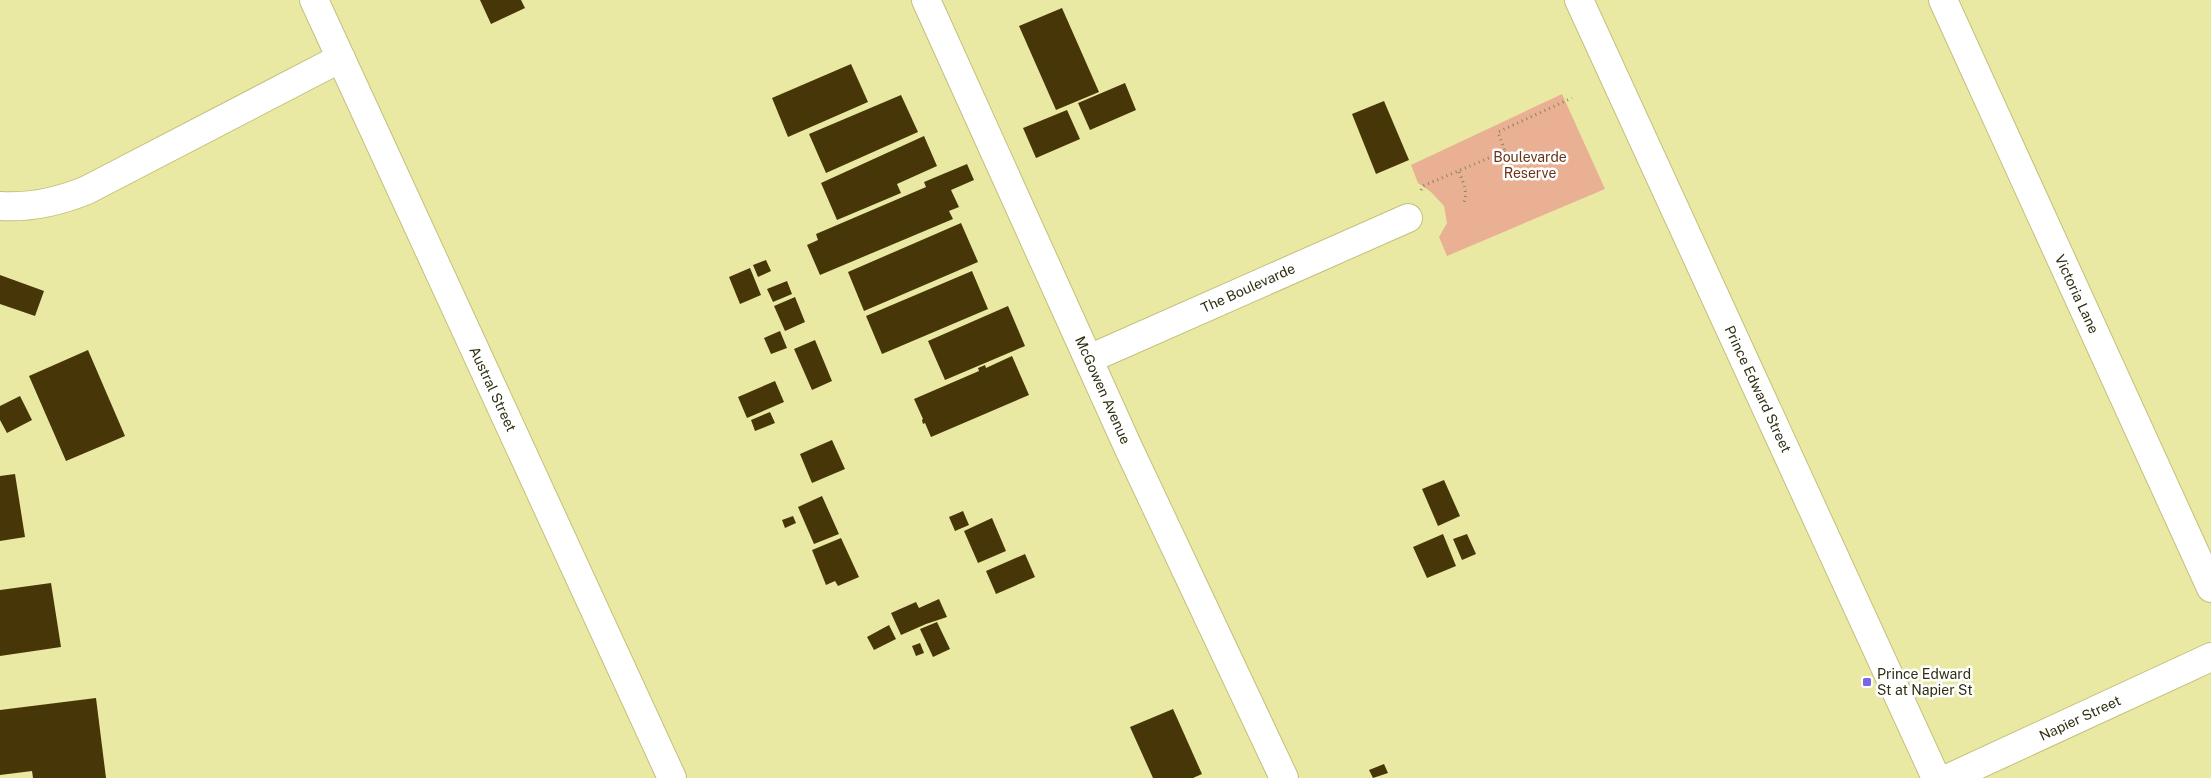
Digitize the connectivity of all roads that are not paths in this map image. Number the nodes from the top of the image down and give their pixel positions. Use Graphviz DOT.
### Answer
graph roads {
  1 [pos="314,0"];
  2 [pos="926,0"];
  3 [pos="1579,0"];
  4 [pos="1943,0"];
  5 [pos="340,58"];
  6 [pos="0,206"];
  7 [pos="1408,218"];
  8 [pos="1089,359"];
  9 [pos="2211,588"];
  10 [pos="2211,657"];
  11 [pos="672,778"];
  12 [pos="1284,778"];
  13 [pos="1936,778"];
  14 [pos="1949,778"];
  1 -- 5 [label="street, Austral Street"];
  2 -- 8 [label="street, McGowen Avenue"];
  3 -- 13 [label="street, Prince Edward Street"];
  4 -- 9 [label="street, Victoria Lane"];
  5 -- 6 [label="street"];
  5 -- 11 [label="street, Austral Street"];
  7 -- 8 [label="street, The Boulevarde"];
  8 -- 12 [label="street, McGowen Avenue"];
  10 -- 14 [label="street, Napier Street"];
}
